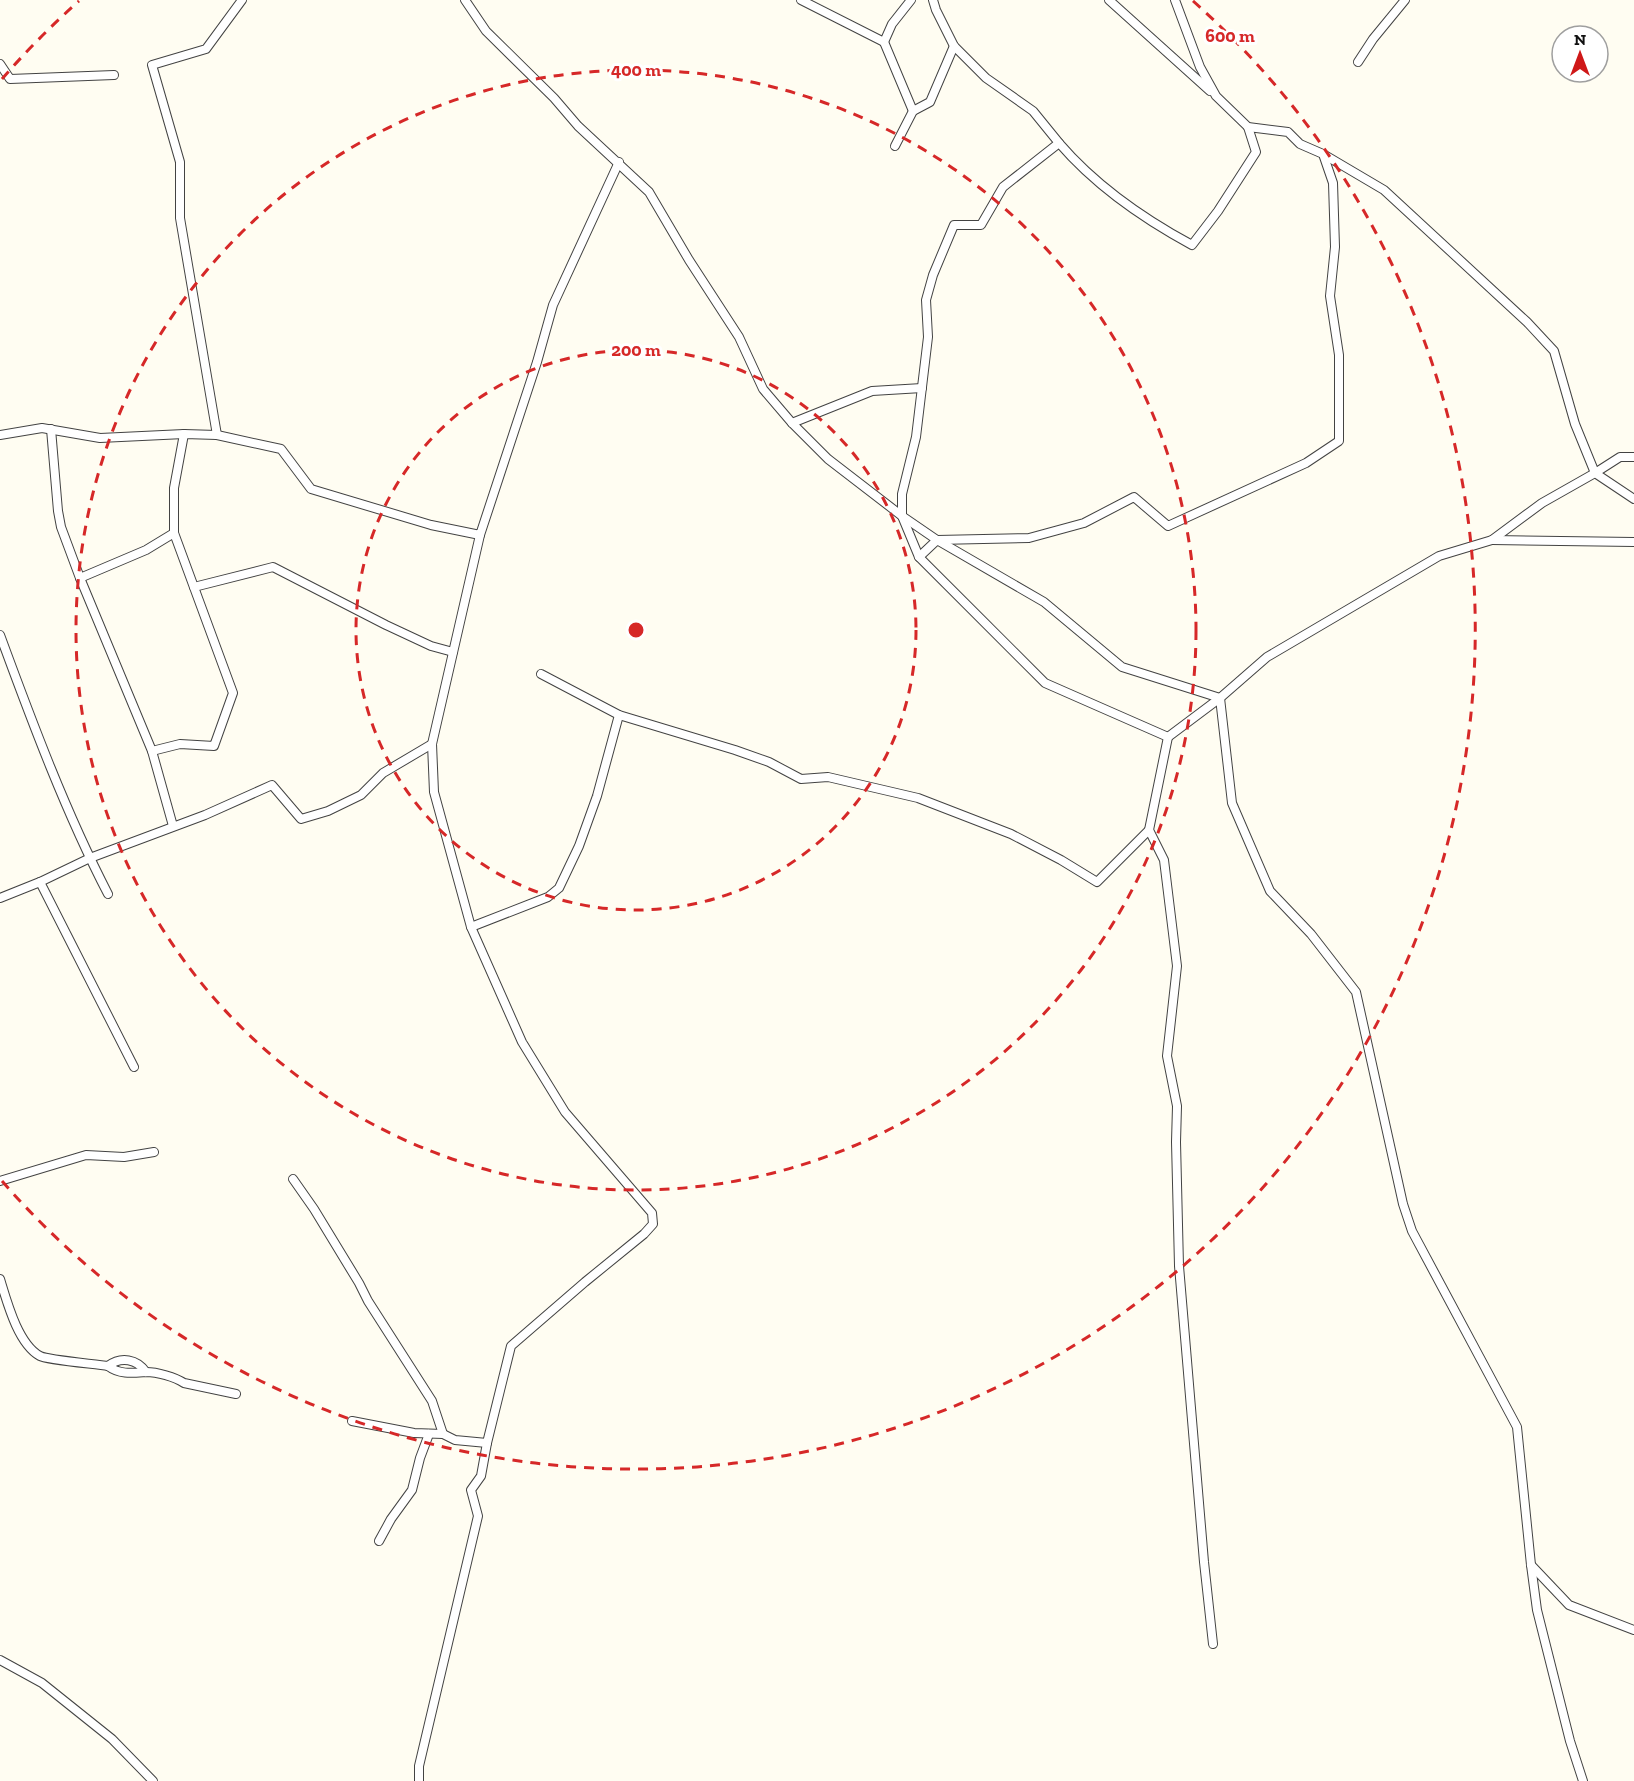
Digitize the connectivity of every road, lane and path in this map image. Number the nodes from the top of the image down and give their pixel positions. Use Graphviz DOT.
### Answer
graph roads {
  1 [pos="242,0"];
  2 [pos="465,0"];
  3 [pos="801,0"];
  4 [pos="911,0"];
  5 [pos="933,0"];
  6 [pos="1109,0"];
  7 [pos="1175,0"];
  8 [pos="1405,0"];
  9 [pos="884,42"];
  10 [pos="954,46"];
  11 [pos="1358,62"];
  12 [pos="0,64"];
  13 [pos="114,75"];
  14 [pos="1216,96"];
  15 [pos="913,111"];
  16 [pos="1248,127"];
  17 [pos="1059,143"];
  18 [pos="895,146"];
  19 [pos="1323,154"];
  20 [pos="619,162"];
  21 [pos="922,388"];
  22 [pos="792,423"];
  23 [pos="51,429"];
  24 [pos="184,434"];
  25 [pos="0,435"];
  26 [pos="218,435"];
  27 [pos="1634,457"];
  28 [pos="1595,473"];
  29 [pos="1634,499"];
  30 [pos="902,516"];
  31 [pos="174,533"];
  32 [pos="480,535"];
  33 [pos="937,540"];
  34 [pos="1492,540"];
  35 [pos="1634,542"];
  36 [pos="919,557"];
  37 [pos="80,578"];
  38 [pos="194,587"];
  39 [pos="0,635"];
  40 [pos="453,652"];
  41 [pos="540,674"];
  42 [pos="1220,698"];
  43 [pos="619,715"];
  44 [pos="1168,737"];
  45 [pos="432,744"];
  46 [pos="152,751"];
  47 [pos="173,826"];
  48 [pos="1149,830"];
  49 [pos="90,858"];
  50 [pos="40,882"];
  51 [pos="1,894"];
  52 [pos="108,894"];
  53 [pos="471,927"];
  54 [pos="134,1067"];
  55 [pos="154,1152"];
  56 [pos="293,1179"];
  57 [pos="0,1181"];
  58 [pos="0,1279"];
  59 [pos="108,1366"];
  60 [pos="146,1372"];
  61 [pos="236,1394"];
  62 [pos="352,1421"];
  63 [pos="429,1434"];
  64 [pos="443,1434"];
  65 [pos="487,1443"];
  66 [pos="379,1541"];
  67 [pos="1531,1565"];
  68 [pos="1634,1630"];
  69 [pos="1213,1644"];
  70 [pos="0,1660"];
  71 [pos="153,1781"];
  72 [pos="419,1781"];
  73 [pos="1583,1781"];
  1 -- 26 [label="street"];
  2 -- 20 [label="street"];
  3 -- 9 [label="street"];
  4 -- 9 [label="street"];
  5 -- 10 [label="street"];
  6 -- 14 [label="street"];
  7 -- 14 [label="street"];
  8 -- 11 [label="street"];
  9 -- 15 [label="street"];
  10 -- 15 [label="street"];
  10 -- 17 [label="street"];
  12 -- 13 [label="street"];
  14 -- 16 [label="street"];
  15 -- 18 [label="street"];
  16 -- 17 [label="street"];
  16 -- 19 [label="street"];
  17 -- 21 [label="street"];
  19 -- 28 [label="street"];
  19 -- 33 [label="street"];
  20 -- 22 [label="street"];
  20 -- 32 [label="street"];
  21 -- 22 [label="street"];
  21 -- 30 [label="street"];
  22 -- 30 [label="street"];
  23 -- 24 [label="street"];
  23 -- 25 [label="street"];
  23 -- 37 [label="street"];
  24 -- 26 [label="street"];
  24 -- 31 [label="street"];
  26 -- 32 [label="street"];
  27 -- 28 [label="street"];
  28 -- 29 [label="street"];
  28 -- 34 [label="street"];
  30 -- 33 [label="street"];
  30 -- 36 [label="street"];
  31 -- 37 [label="street"];
  31 -- 38 [label="street"];
  32 -- 40 [label="street"];
  33 -- 36 [label="street"];
  33 -- 42 [label="street"];
  34 -- 35 [label="street"];
  34 -- 42 [label="street"];
  36 -- 44 [label="street"];
  37 -- 46 [label="street"];
  38 -- 40 [label="street"];
  38 -- 46 [label="street"];
  39 -- 49 [label="street"];
  40 -- 45 [label="street"];
  41 -- 43 [label="street"];
  42 -- 44 [label="street"];
  42 -- 67 [label="street"];
  43 -- 48 [label="street"];
  43 -- 53 [label="street"];
  44 -- 48 [label="street"];
  45 -- 47 [label="street"];
  45 -- 53 [label="street"];
  46 -- 47 [label="street"];
  47 -- 49 [label="street"];
  48 -- 69 [label="street"];
  49 -- 50 [label="street"];
  49 -- 52 [label="street"];
  50 -- 51 [label="street"];
  50 -- 54 [label="street"];
  53 -- 65 [label="street"];
  55 -- 57 [label="street"];
  56 -- 64 [label="street"];
  58 -- 59 [label="street"];
  59 -- 60 [label="street"];
  59 -- 60 [label="street"];
  60 -- 61 [label="street"];
  62 -- 63 [label="street"];
  63 -- 64 [label="street"];
  63 -- 66 [label="street"];
  64 -- 65 [label="street"];
  65 -- 72 [label="street"];
  67 -- 68 [label="street"];
  67 -- 73 [label="street"];
  70 -- 71 [label="street"];
}
